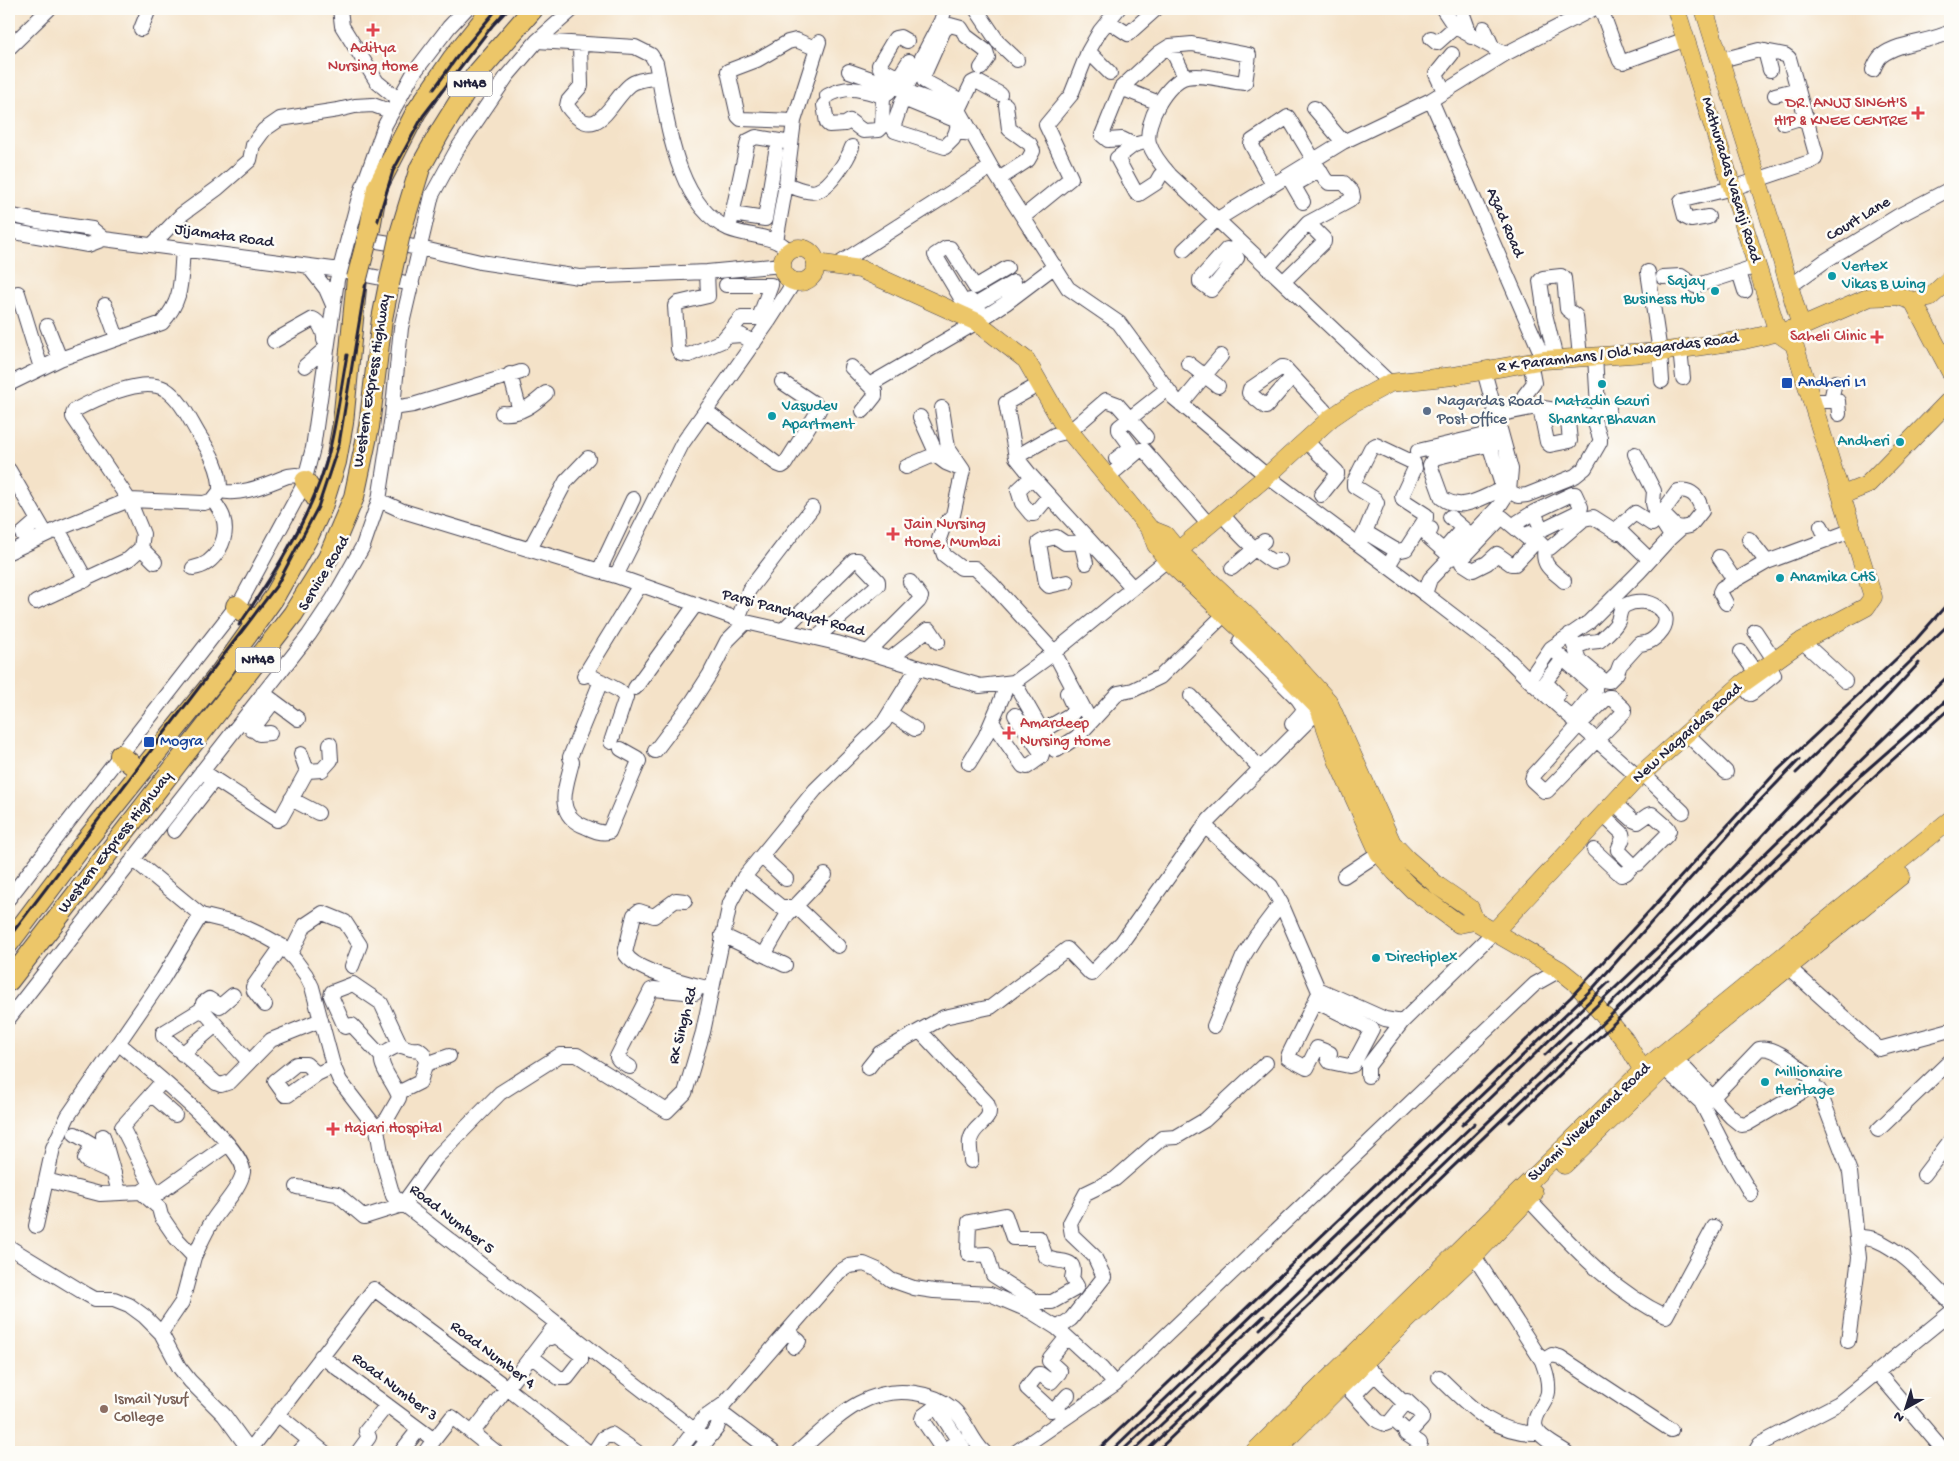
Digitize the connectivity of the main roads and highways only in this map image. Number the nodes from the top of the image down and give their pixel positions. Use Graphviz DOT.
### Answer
graph roads {
  1 [pos="492,9"];
  2 [pos="533,9"];
  3 [pos="1676,9"];
  4 [pos="1704,9"];
  5 [pos="816,264"];
  6 [pos="1950,279"];
  7 [pos="1912,301"];
  8 [pos="1801,327"];
  9 [pos="1778,333"];
  10 [pos="1794,344"];
  11 [pos="1950,371"];
  12 [pos="1950,400"];
  13 [pos="305,481"];
  14 [pos="1842,496"];
  15 [pos="322,507"];
  16 [pos="1173,556"];
  17 [pos="236,606"];
  18 [pos="256,623"];
  19 [pos="1324,704"];
  20 [pos="120,755"];
  21 [pos="141,772"];
  22 [pos="1950,820"];
  23 [pos="1950,836"];
  24 [pos="1468,918"];
  25 [pos="1494,932"];
  26 [pos="9,943"];
  27 [pos="9,981"];
  28 [pos="1646,1076"];
  29 [pos="1254,1452"];
  30 [pos="1274,1452"];
  1 -- 15 [label="highway, Western Express Highway / NH48, bridge"];
  2 -- 27 [label="highway, Western Express Highway / NH48, bridge"];
  3 -- 9 [label="main road, Mathuradas Vasanji Road"];
  4 -- 8 [label="main road, Mathuradas Vasanji Road"];
  5 -- 5 [label="main road"];
  5 -- 16 [label="main road"];
  6 -- 7 [label="main road"];
  7 -- 8 [label="main road, R K Paramhans / Old Nagardas Road"];
  7 -- 11 [label="main road"];
  8 -- 9 [label="main road, R K Paramhans / Old Nagardas Road"];
  8 -- 10 [label="main road"];
  9 -- 10 [label="main road"];
  9 -- 16 [label="main road, R K Paramhans / Old Nagardas Road"];
  10 -- 14 [label="main road"];
  12 -- 14 [label="main road"];
  13 -- 15 [label="highway"];
  14 -- 25 [label="main road, New Nagardas Road"];
  15 -- 18 [label="highway, Western Express Highway / NH48"];
  16 -- 19 [label="main road"];
  16 -- 19 [label="main road"];
  17 -- 18 [label="highway"];
  18 -- 21 [label="highway, Western Express Highway / NH48"];
  19 -- 24 [label="main road"];
  19 -- 24 [label="main road"];
  20 -- 21 [label="highway"];
  21 -- 26 [label="highway, Western Express Highway / NH48"];
  22 -- 28 [label="main road, Swami Vivekanand Road"];
  23 -- 28 [label="main road, Swami Vivekanand Road"];
  24 -- 25 [label="main road"];
  25 -- 28 [label="main road"];
  28 -- 29 [label="main road, Swami Vivekanand Road"];
  28 -- 30 [label="main road, Swami Vivekanand Road"];
}
